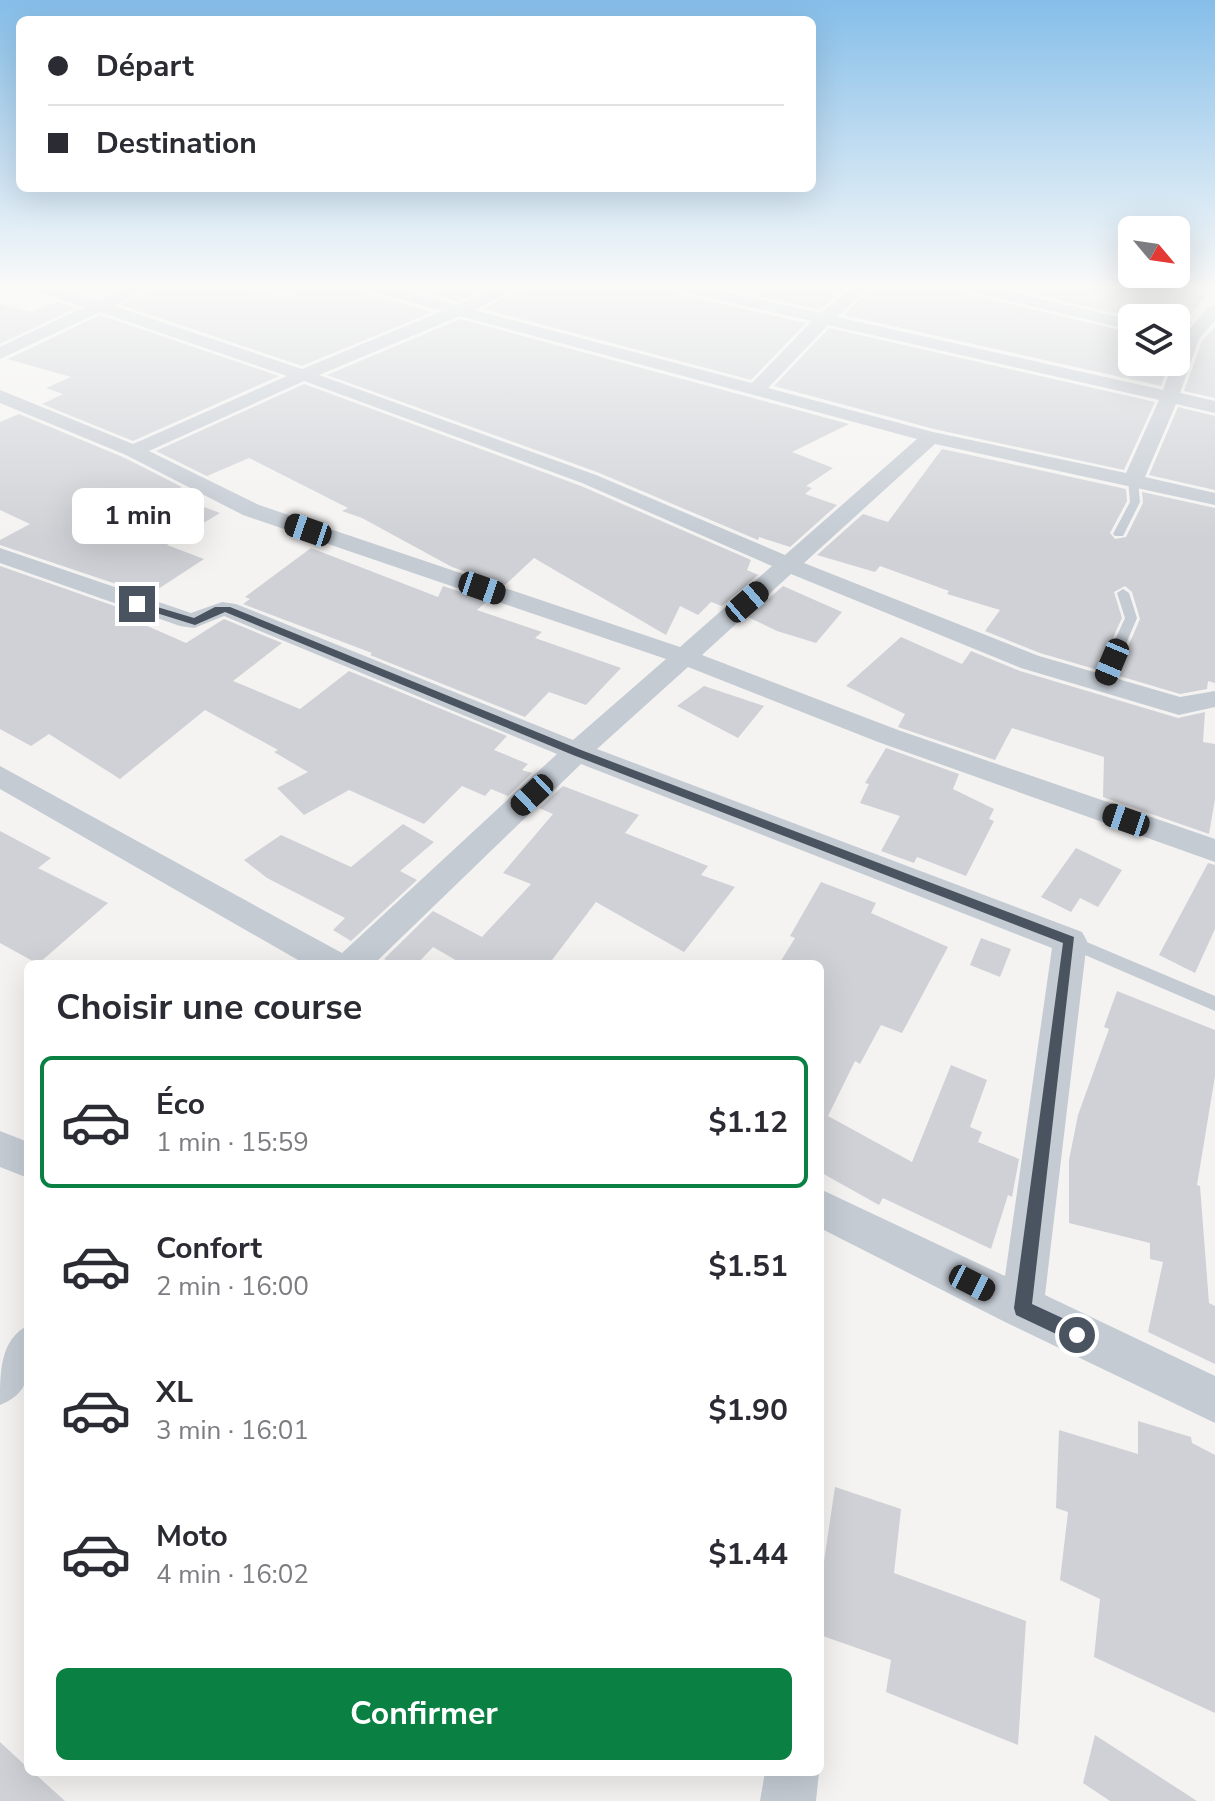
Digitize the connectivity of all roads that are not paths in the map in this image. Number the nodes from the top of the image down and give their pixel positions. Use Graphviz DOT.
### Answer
graph roads {
  1 [pos="294,372"];
  2 [pos="310,372"];
  3 [pos="689,372"];
  4 [pos="773,372"];
  5 [pos="1054,372"];
  6 [pos="303,375"];
  7 [pos="1174,376"];
  8 [pos="756,390"];
  9 [pos="0,396"];
  10 [pos="1169,398"];
  11 [pos="1215,407"];
  12 [pos="931,437"];
  13 [pos="133,451"];
  14 [pos="1133,480"];
  15 [pos="1215,499"];
  16 [pos="1119,534"];
  17 [pos="0,555"];
  18 [pos="789,565"];
  19 [pos="1123,593"];
  20 [pos="685,657"];
  21 [pos="1102,684"];
  22 [pos="1215,699"];
  23 [pos="577,752"];
  24 [pos="4,784"];
  25 [pos="1215,851"];
  26 [pos="1070,941"];
  27 [pos="326,960"];
  28 [pos="356,960"];
  29 [pos="1215,1004"];
  30 [pos="0,1149"];
  31 [pos="24,1158"];
  32 [pos="824,1210"];
  33 [pos="1022,1308"];
  34 [pos="24,1352"];
  35 [pos="0,1383"];
  36 [pos="1215,1400"];
  37 [pos="791,1776"];
  38 [pos="788,1801"];
  1 -- 6 [label="street"];
  2 -- 6 [label="street"];
  3 -- 8 [label="street"];
  4 -- 8 [label="street"];
  5 -- 10 [label="street"];
  6 -- 13 [label="street"];
  6 -- 18 [label="street"];
  7 -- 10 [label="street"];
  8 -- 12 [label="street"];
  9 -- 13 [label="street"];
  10 -- 11 [label="street"];
  10 -- 14 [label="street"];
  12 -- 14 [label="street"];
  12 -- 18 [label="street"];
  13 -- 20 [label="street"];
  14 -- 15 [label="street"];
  14 -- 16 [label="lane"];
  17 -- 23 [label="street"];
  18 -- 20 [label="street"];
  18 -- 21 [label="street"];
  19 -- 21 [label="lane"];
  20 -- 23 [label="street"];
  20 -- 25 [label="street"];
  21 -- 22 [label="street"];
  23 -- 26 [label="street"];
  23 -- 28 [label="street"];
  24 -- 27 [label="street"];
  26 -- 29 [label="lane"];
  26 -- 33 [label="street"];
  30 -- 31 [label="street"];
  32 -- 33 [label="street"];
  33 -- 36 [label="street"];
  34 -- 35 [label="street"];
  37 -- 38 [label="street"];
}
